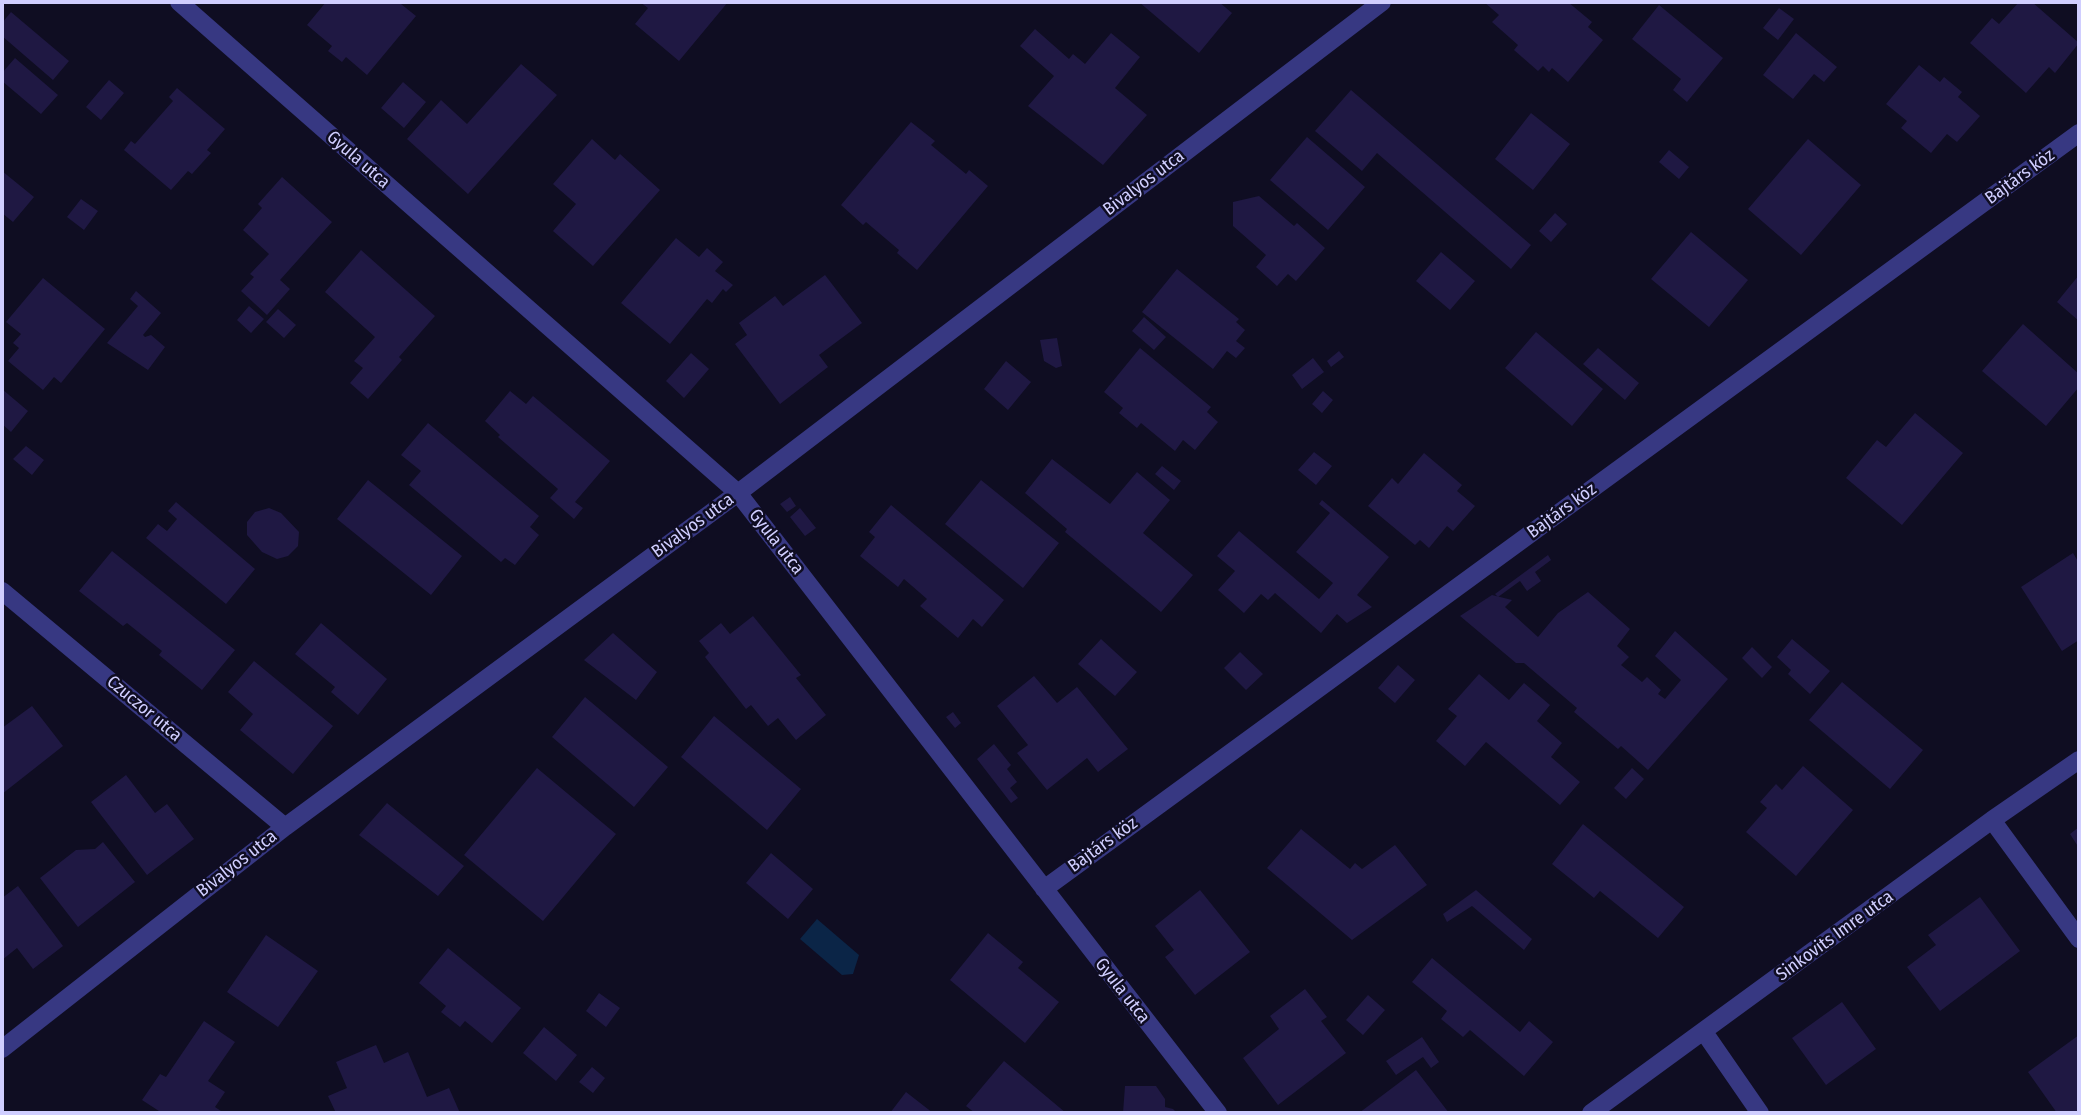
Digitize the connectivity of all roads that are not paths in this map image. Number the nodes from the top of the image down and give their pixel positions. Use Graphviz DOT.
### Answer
graph roads {
  1 [pos="179,2"];
  2 [pos="1382,2"];
  3 [pos="2079,133"];
  4 [pos="738,493"];
  5 [pos="2,591"];
  6 [pos="2079,760"];
  7 [pos="1993,820"];
  8 [pos="285,827"];
  9 [pos="1044,889"];
  10 [pos="2079,939"];
  11 [pos="1704,1032"];
  12 [pos="2,1049"];
  13 [pos="1217,1113"];
  14 [pos="1591,1113"];
  15 [pos="1760,1113"];
  1 -- 4 [label="street, Gyula utca"];
  2 -- 4 [label="street, Bivalyos utca"];
  3 -- 9 [label="street, Bajtárs köz"];
  4 -- 8 [label="street, Bivalyos utca"];
  4 -- 9 [label="street, Gyula utca"];
  5 -- 8 [label="street, Czuczor utca"];
  6 -- 7 [label="street, Sinkovits Imre utca"];
  7 -- 10 [label="street"];
  7 -- 11 [label="street, Sinkovits Imre utca"];
  8 -- 12 [label="street, Bivalyos utca"];
  9 -- 13 [label="street, Gyula utca"];
  11 -- 14 [label="street, Sinkovits Imre utca"];
  11 -- 15 [label="street"];
}
